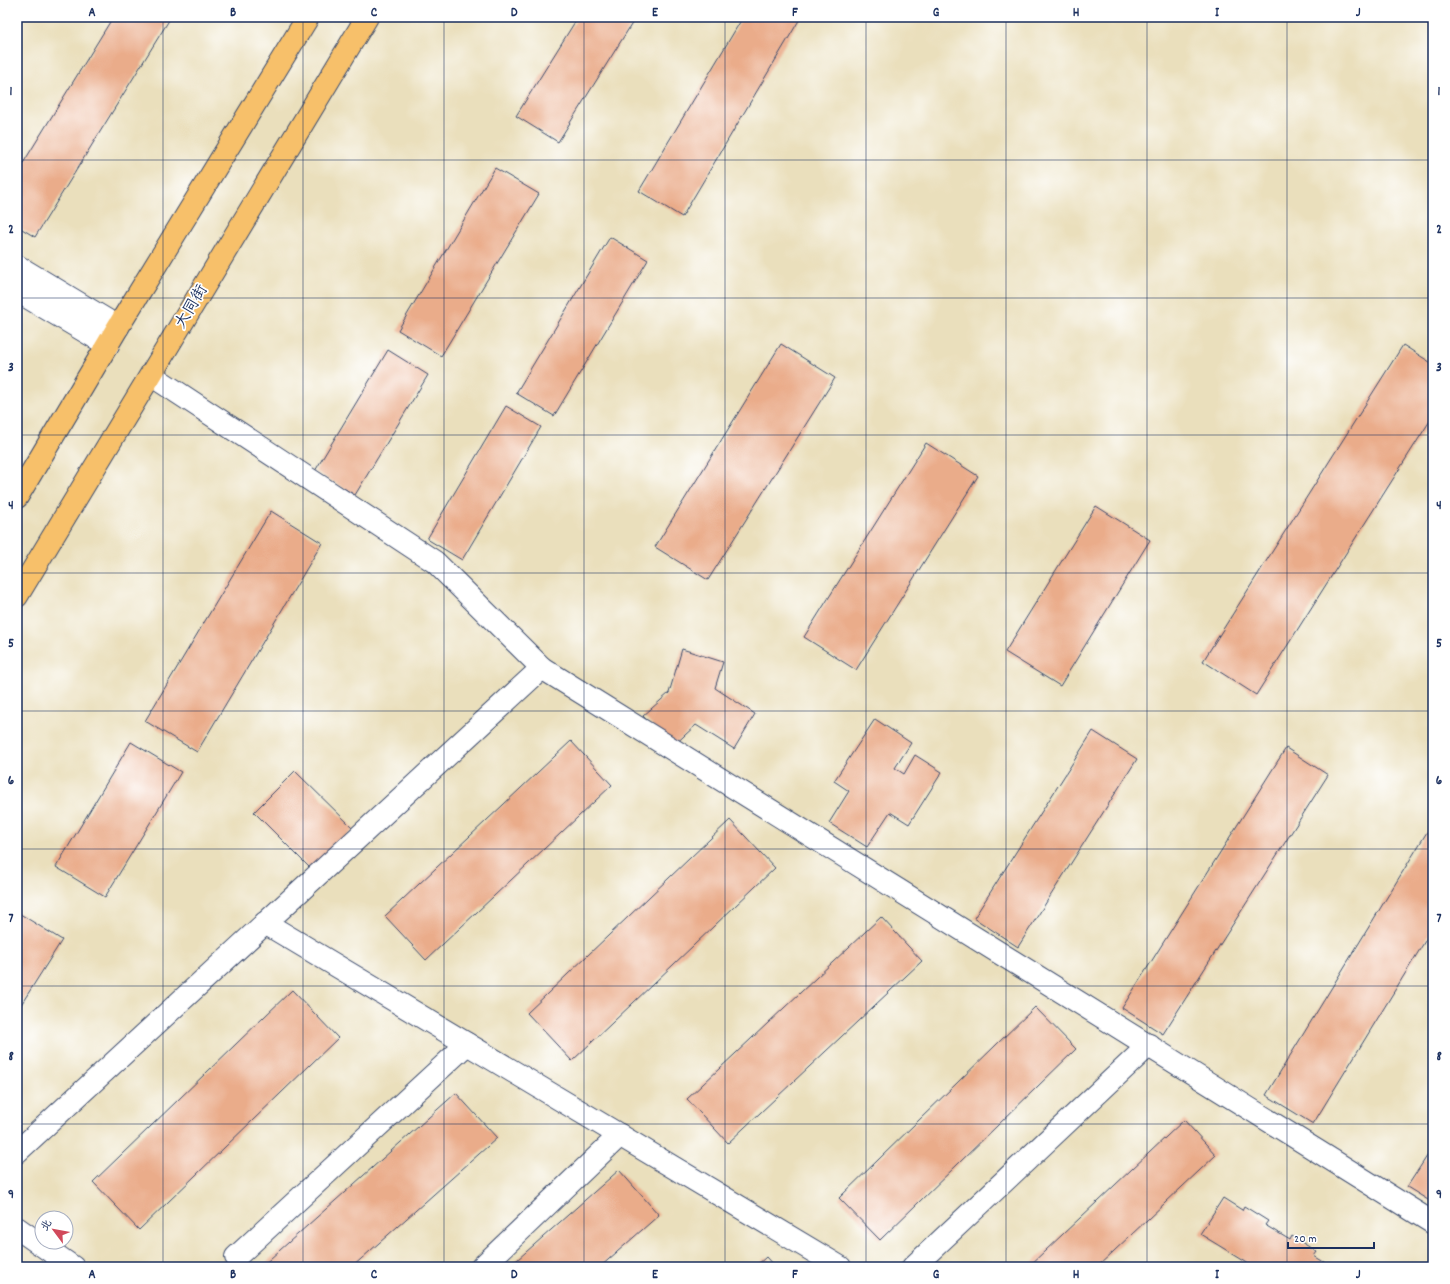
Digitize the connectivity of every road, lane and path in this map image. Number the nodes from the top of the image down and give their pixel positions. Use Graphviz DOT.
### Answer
graph roads {
  1 [pos="308,17"];
  2 [pos="367,17"];
  3 [pos="17,266"];
  4 [pos="17,291"];
  5 [pos="113,336"];
  6 [pos="151,375"];
  7 [pos="17,497"];
  8 [pos="17,596"];
  9 [pos="542,668"];
  10 [pos="265,923"];
  11 [pos="467,1044"];
  12 [pos="1149,1045"];
  13 [pos="620,1135"];
  14 [pos="17,1152"];
  15 [pos="1433,1223"];
  16 [pos="17,1228"];
  17 [pos="236,1257"];
  18 [pos="73,1267"];
  19 [pos="482,1267"];
  20 [pos="840,1267"];
  21 [pos="913,1267"];
  1 -- 5 [label="main road"];
  2 -- 6 [label="main road, 大同街"];
  3 -- 5 [label="street"];
  4 -- 5 [label="street"];
  5 -- 7 [label="main road"];
  6 -- 8 [label="main road, 大同街"];
  6 -- 9 [label="street"];
  9 -- 10 [label="street"];
  9 -- 12 [label="street"];
  10 -- 11 [label="street"];
  10 -- 14 [label="street"];
  11 -- 13 [label="street"];
  11 -- 17 [label="street"];
  12 -- 15 [label="street"];
  12 -- 21 [label="street"];
  13 -- 19 [label="street"];
  13 -- 20 [label="street"];
  16 -- 18 [label="street"];
}
